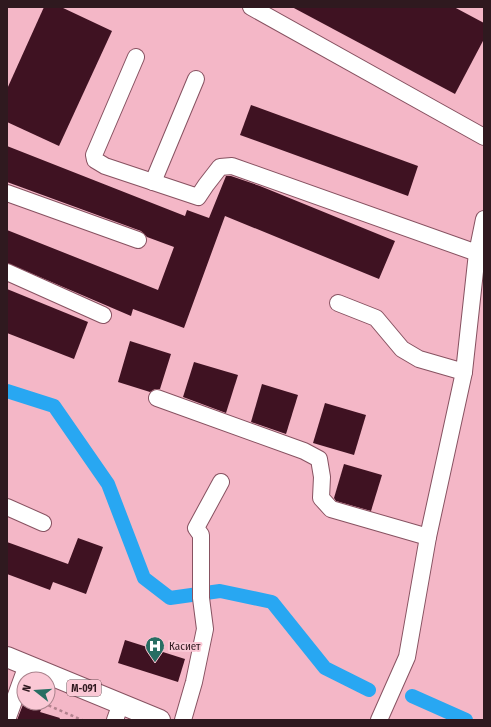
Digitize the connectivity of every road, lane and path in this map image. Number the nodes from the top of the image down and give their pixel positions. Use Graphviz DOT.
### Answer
graph roads {
  1 [pos="251,7"];
  2 [pos="136,57"];
  3 [pos="196,79"];
  4 [pos="484,137"];
  5 [pos="153,182"];
  6 [pos="7,193"];
  7 [pos="484,219"];
  8 [pos="138,240"];
  9 [pos="477,253"];
  10 [pos="7,272"];
  11 [pos="338,303"];
  12 [pos="103,315"];
  13 [pos="464,372"];
  14 [pos="156,398"];
  15 [pos="221,482"];
  16 [pos="7,507"];
  17 [pos="43,523"];
  18 [pos="428,537"];
  19 [pos="7,658"];
  20 [pos="27,665"];
  21 [pos="56,709"];
  22 [pos="118,712"];
  23 [pos="7,720"];
  24 [pos="82,720"];
  25 [pos="160,720"];
  26 [pos="183,720"];
  27 [pos="379,720"];
  1 -- 4 [label="street"];
  2 -- 5 [label="street"];
  3 -- 5 [label="street"];
  5 -- 9 [label="street"];
  6 -- 8 [label="street"];
  7 -- 9 [label="street"];
  9 -- 13 [label="street"];
  10 -- 12 [label="street"];
  11 -- 13 [label="street"];
  13 -- 18 [label="street"];
  14 -- 18 [label="street"];
  15 -- 26 [label="street"];
  16 -- 17 [label="street"];
  18 -- 27 [label="street"];
  19 -- 20 [label="main road, М-091"];
  20 -- 22 [label="main road, М-091"];
  20 -- 23 [label="street"];
  21 -- 24 [label="path"];
  22 -- 25 [label="main road, М-091"];
}
